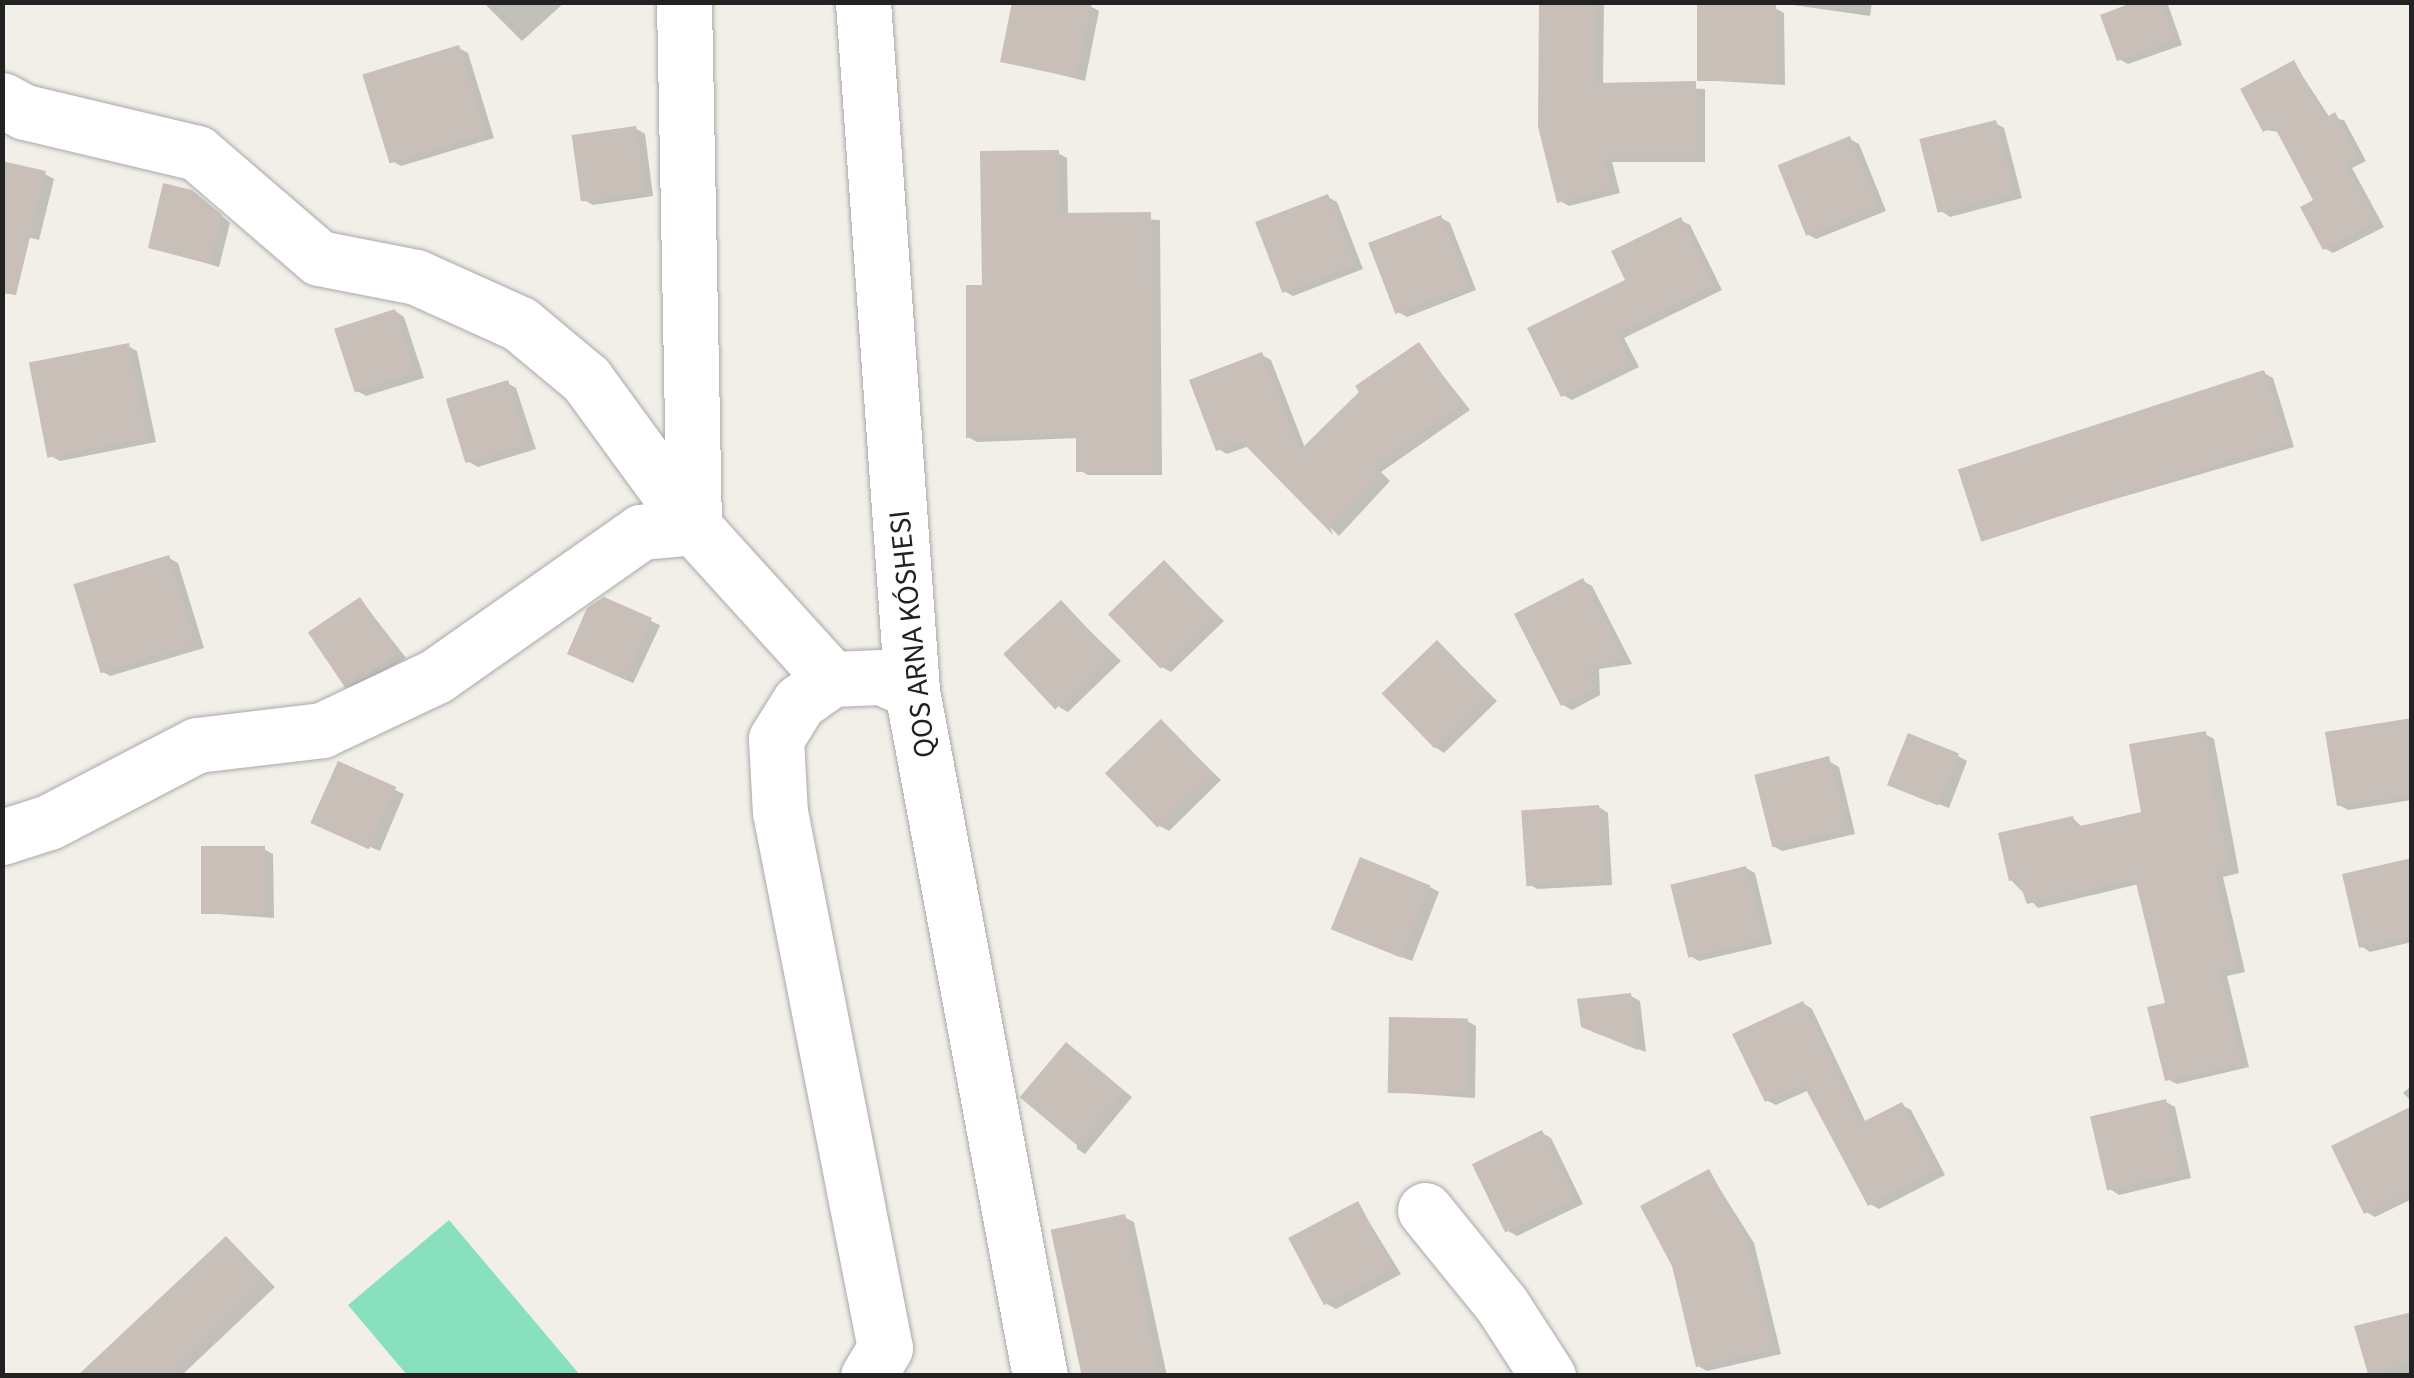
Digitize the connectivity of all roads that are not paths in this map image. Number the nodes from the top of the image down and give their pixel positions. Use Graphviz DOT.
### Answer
graph roads {
  1 [pos="684,2"];
  2 [pos="863,2"];
  3 [pos="2,100"];
  4 [pos="694,527"];
  5 [pos="832,679"];
  6 [pos="912,691"];
  7 [pos="2,837"];
  8 [pos="1424,1210"];
  9 [pos="868,1376"];
  10 [pos="1040,1376"];
  11 [pos="1548,1376"];
  1 -- 4 [label="street"];
  2 -- 6 [label="street, QOS ARNA KÓSHESI"];
  3 -- 4 [label="street"];
  4 -- 5 [label="street"];
  4 -- 7 [label="street"];
  5 -- 6 [label="street"];
  5 -- 9 [label="street"];
  6 -- 10 [label="street, QOS ARNA KÓSHESI"];
  8 -- 11 [label="street"];
}
